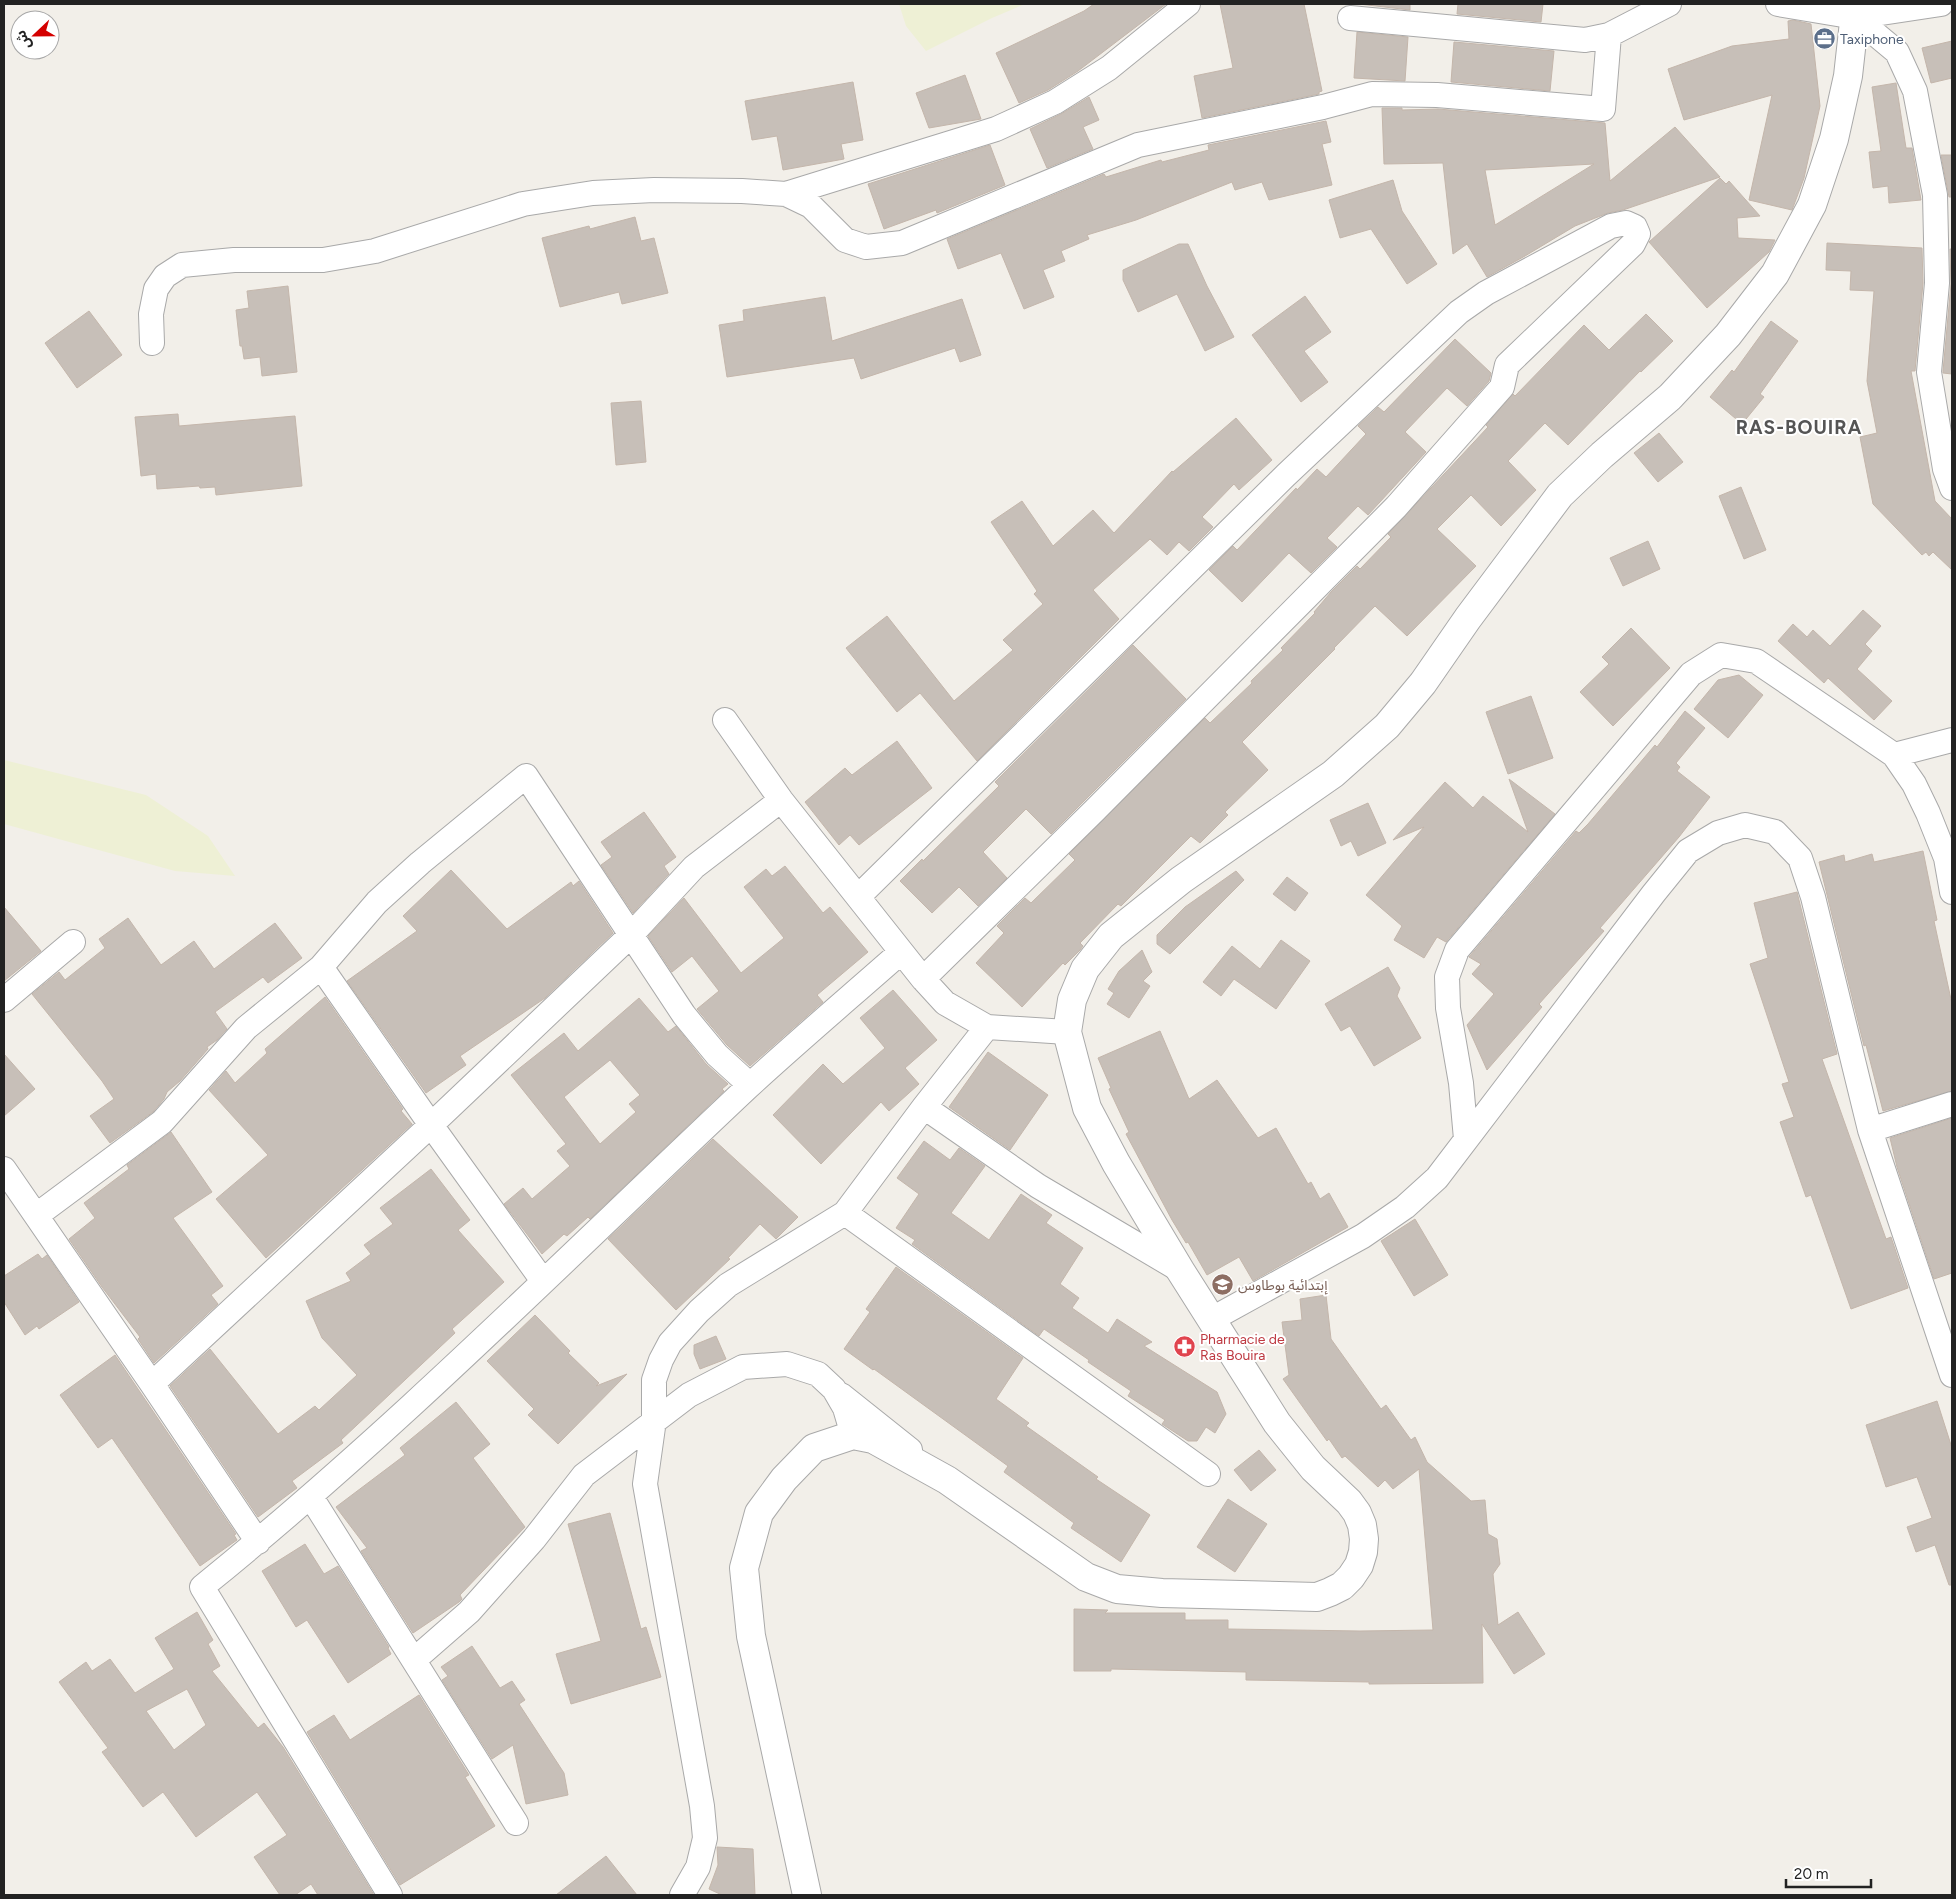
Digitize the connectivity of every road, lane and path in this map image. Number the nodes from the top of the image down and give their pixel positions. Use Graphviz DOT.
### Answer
graph roads {
  1 [pos="1188,4"];
  2 [pos="1669,4"];
  3 [pos="1778,4"];
  4 [pos="1941,4"];
  5 [pos="1855,10"];
  6 [pos="1350,18"];
  7 [pos="1609,35"];
  8 [pos="786,194"];
  9 [pos="152,343"];
  10 [pos="1943,397"];
  11 [pos="1952,488"];
  12 [pos="725,720"];
  13 [pos="1952,740"];
  14 [pos="1894,756"];
  15 [pos="781,800"];
  16 [pos="1952,892"];
  17 [pos="859,896"];
  18 [pos="630,935"];
  19 [pos="73,942"];
  20 [pos="901,952"];
  21 [pos="321,967"];
  22 [pos="922,979"];
  23 [pos="4,1000"];
  24 [pos="987,1027"];
  25 [pos="1067,1032"];
  26 [pos="750,1085"];
  27 [pos="1952,1104"];
  28 [pos="924,1107"];
  29 [pos="431,1125"];
  30 [pos="1870,1130"];
  31 [pos="1466,1139"];
  32 [pos="4,1168"];
  33 [pos="845,1213"];
  34 [pos="37,1215"];
  35 [pos="1180,1270"];
  36 [pos="543,1281"];
  37 [pos="1212,1319"];
  38 [pos="1952,1375"];
  39 [pos="152,1384"];
  40 [pos="834,1389"];
  41 [pos="654,1420"];
  42 [pos="853,1435"];
  43 [pos="1208,1474"];
  44 [pos="947,1480"];
  45 [pos="311,1497"];
  46 [pos="258,1542"];
  47 [pos="414,1660"];
  48 [pos="516,1823"];
  49 [pos="390,1895"];
  50 [pos="682,1895"];
  51 [pos="807,1895"];
  1 -- 8 [label="street"];
  2 -- 7 [label="street"];
  3 -- 5 [label="street"];
  4 -- 5 [label="street"];
  5 -- 10 [label="street"];
  5 -- 25 [label="street"];
  6 -- 7 [label="street"];
  7 -- 8 [label="street"];
  8 -- 9 [label="street"];
  10 -- 11 [label="street"];
  12 -- 15 [label="street"];
  13 -- 14 [label="street"];
  14 -- 16 [label="street"];
  14 -- 31 [label="street"];
  15 -- 17 [label="street"];
  15 -- 18 [label="street"];
  17 -- 20 [label="street"];
  17 -- 22 [label="street"];
  18 -- 21 [label="street"];
  18 -- 26 [label="street"];
  18 -- 29 [label="street"];
  19 -- 23 [label="street"];
  20 -- 22 [label="street"];
  20 -- 26 [label="street"];
  21 -- 29 [label="street"];
  21 -- 34 [label="street"];
  22 -- 24 [label="street"];
  24 -- 25 [label="street"];
  24 -- 28 [label="street"];
  25 -- 35 [label="street"];
  26 -- 36 [label="street"];
  27 -- 30 [label="street"];
  28 -- 33 [label="street"];
  28 -- 35 [label="street"];
  29 -- 36 [label="street"];
  29 -- 39 [label="street"];
  30 -- 31 [label="street"];
  30 -- 38 [label="street"];
  31 -- 37 [label="street"];
  32 -- 34 [label="street"];
  33 -- 41 [label="street"];
  33 -- 43 [label="street"];
  34 -- 39 [label="street"];
  35 -- 37 [label="street"];
  36 -- 45 [label="street"];
  37 -- 44 [label="street"];
  39 -- 46 [label="street"];
  40 -- 41 [label="street"];
  40 -- 42 [label="street"];
  40 -- 44 [label="street"];
  41 -- 47 [label="street"];
  41 -- 50 [label="street"];
  42 -- 44 [label="street"];
  42 -- 51 [label="street"];
  45 -- 46 [label="street"];
  45 -- 47 [label="street"];
  46 -- 49 [label="street"];
  47 -- 48 [label="street"];
}
